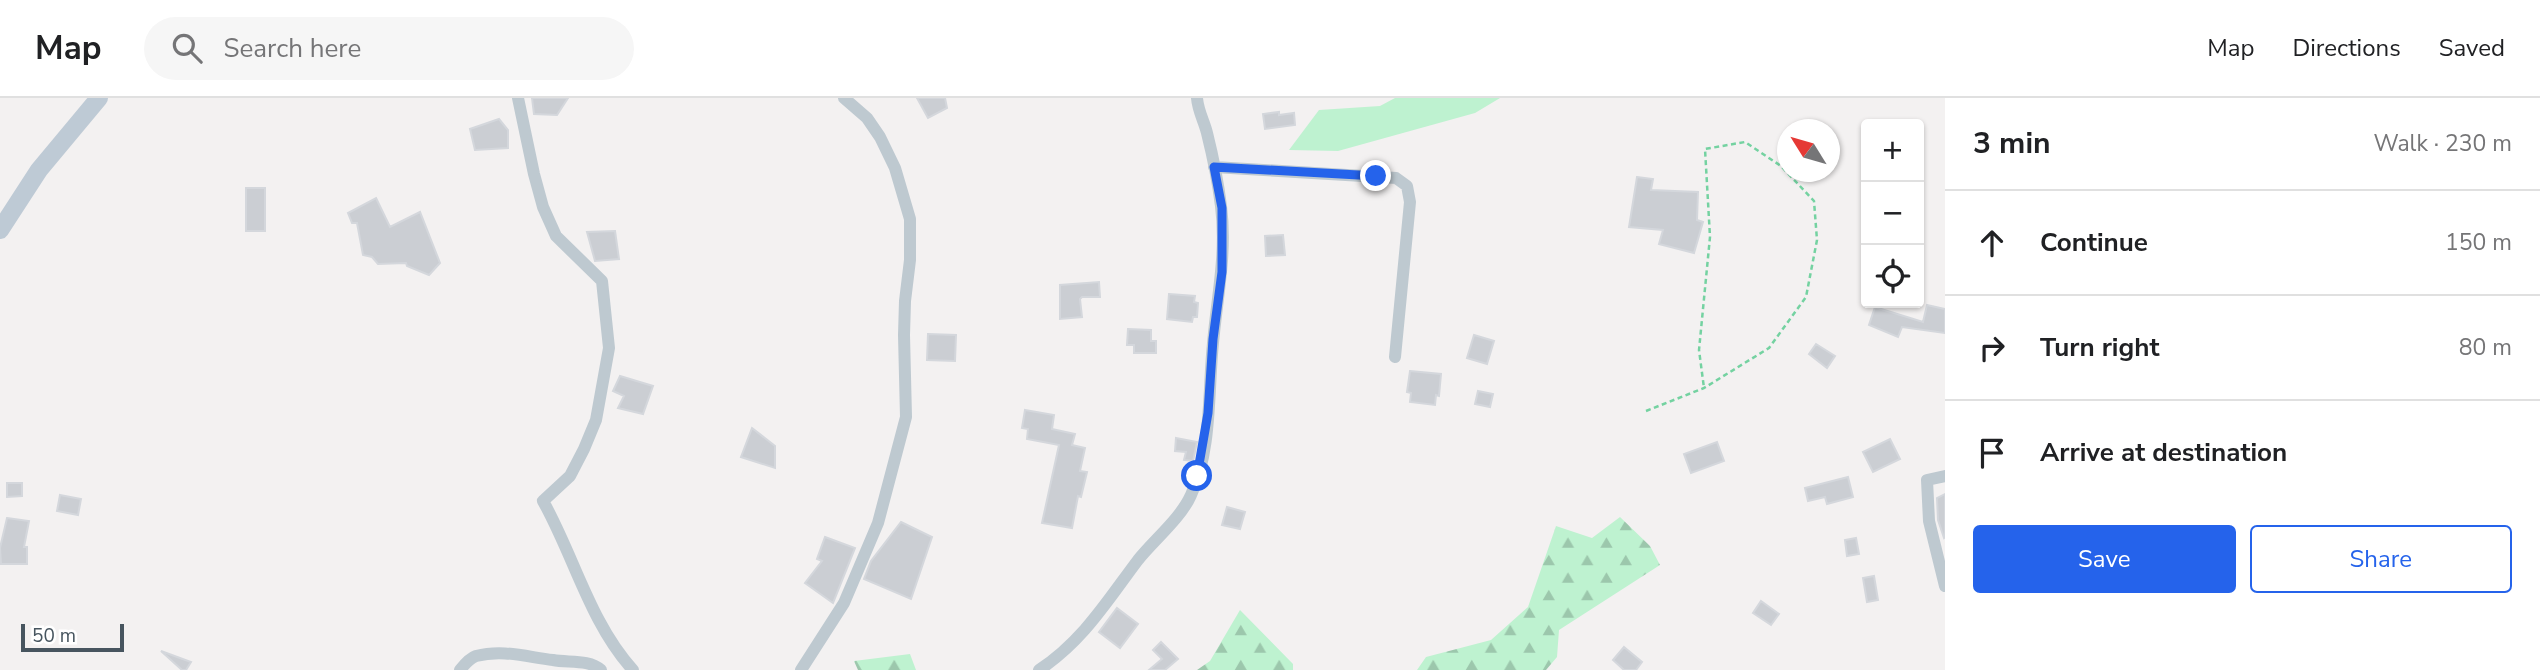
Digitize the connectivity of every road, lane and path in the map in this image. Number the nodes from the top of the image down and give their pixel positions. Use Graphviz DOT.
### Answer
graph roads {
  1 [pos="99,98"];
  2 [pos="518,98"];
  3 [pos="844,98"];
  4 [pos="1197,98"];
  5 [pos="1214,167"];
  6 [pos="0,230"];
  7 [pos="1395,357"];
  8 [pos="1704,388"];
  9 [pos="1646,411"];
  10 [pos="1945,476"];
  11 [pos="1945,586"];
  12 [pos="460,670"];
  13 [pos="601,670"];
  14 [pos="633,670"];
  15 [pos="801,670"];
  16 [pos="1040,670"];
  1 -- 6 [label="main road"];
  2 -- 14 [label="street"];
  3 -- 15 [label="street"];
  4 -- 5 [label="street"];
  5 -- 7 [label="street"];
  5 -- 16 [label="street"];
  8 -- 8 [label="path"];
  8 -- 9 [label="path"];
  10 -- 11 [label="street"];
  12 -- 13 [label="street"];
}
